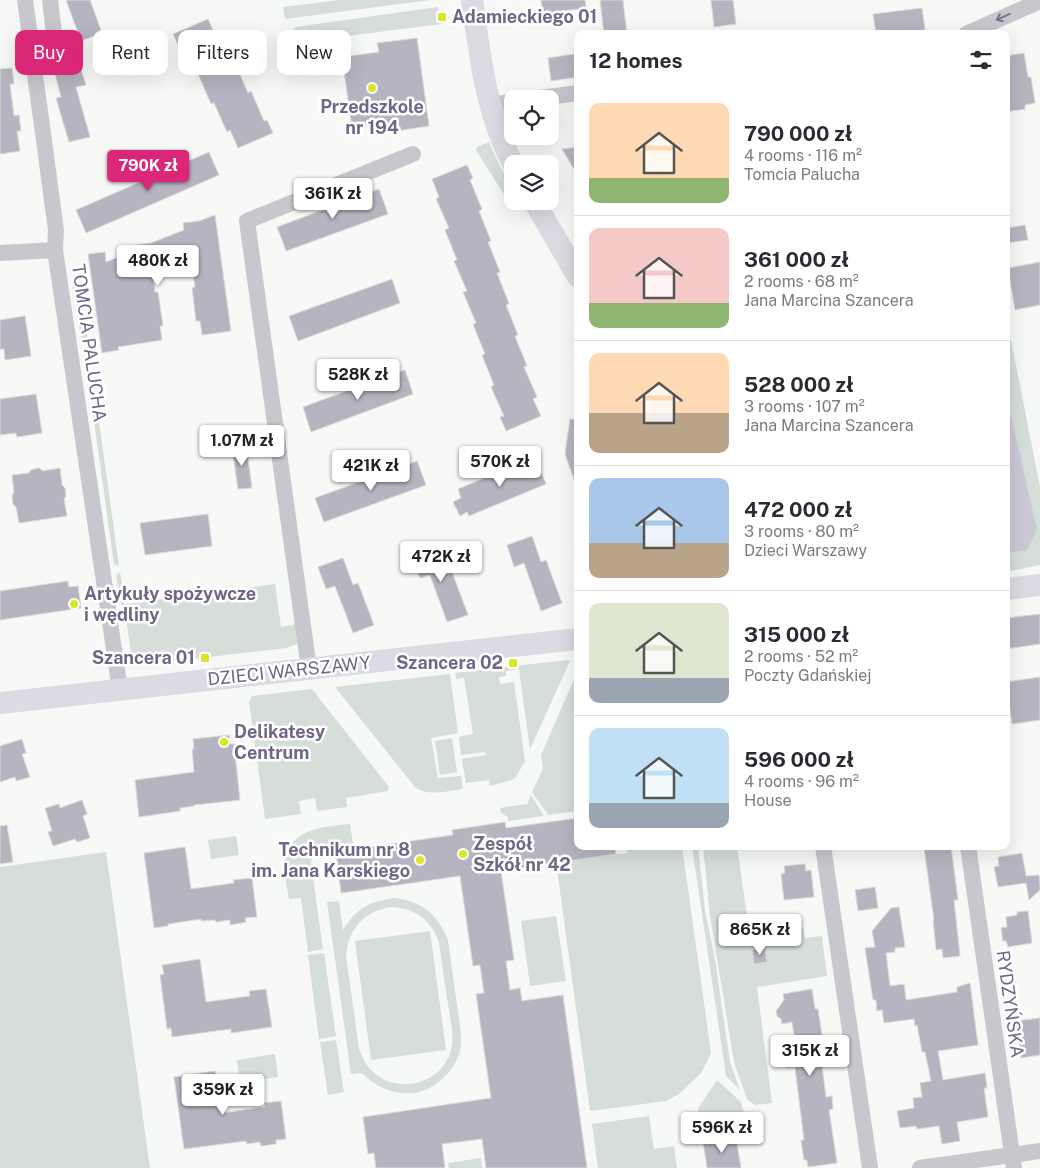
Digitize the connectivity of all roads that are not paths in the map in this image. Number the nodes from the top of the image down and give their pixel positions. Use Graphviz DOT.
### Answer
graph roads {
  1 [pos="25,0"];
  2 [pos="50,0"];
  3 [pos="472,0"];
  4 [pos="1040,1"];
  5 [pos="54,30"];
  6 [pos="975,30"];
  7 [pos="574,94"];
  8 [pos="559,95"];
  9 [pos="504,103"];
  10 [pos="490,105"];
  11 [pos="413,154"];
  12 [pos="509,155"];
  13 [pos="539,210"];
  14 [pos="55,250"];
  15 [pos="0,253"];
  16 [pos="574,270"];
  17 [pos="1040,585"];
  18 [pos="1010,589"];
  19 [pos="574,639"];
  20 [pos="309,669"];
  21 [pos="120,690"];
  22 [pos="0,704"];
  23 [pos="824,850"];
  24 [pos="969,850"];
  25 [pos="1040,1151"];
  26 [pos="1013,1161"];
  27 [pos="870,1168"];
  28 [pos="920,1168"];
  1 -- 14 [label="street, TOMCIA PALUCHA"];
  2 -- 5 [label="street"];
  3 -- 10 [label="street"];
  4 -- 6 [label="street, one-way"];
  7 -- 8 [label="street"];
  9 -- 10 [label="street"];
  10 -- 12 [label="street"];
  11 -- 20 [label="street"];
  13 -- 16 [label="street"];
  14 -- 15 [label="street"];
  14 -- 21 [label="street, TOMCIA PALUCHA"];
  17 -- 18 [label="street"];
  19 -- 20 [label="street, DZIECI WARSZAWY"];
  20 -- 21 [label="street, DZIECI WARSZAWY"];
  21 -- 22 [label="street, DZIECI WARSZAWY"];
  23 -- 27 [label="street"];
  24 -- 26 [label="street, RYDZYŃSKA"];
  25 -- 26 [label="street"];
  26 -- 28 [label="street"];
}
